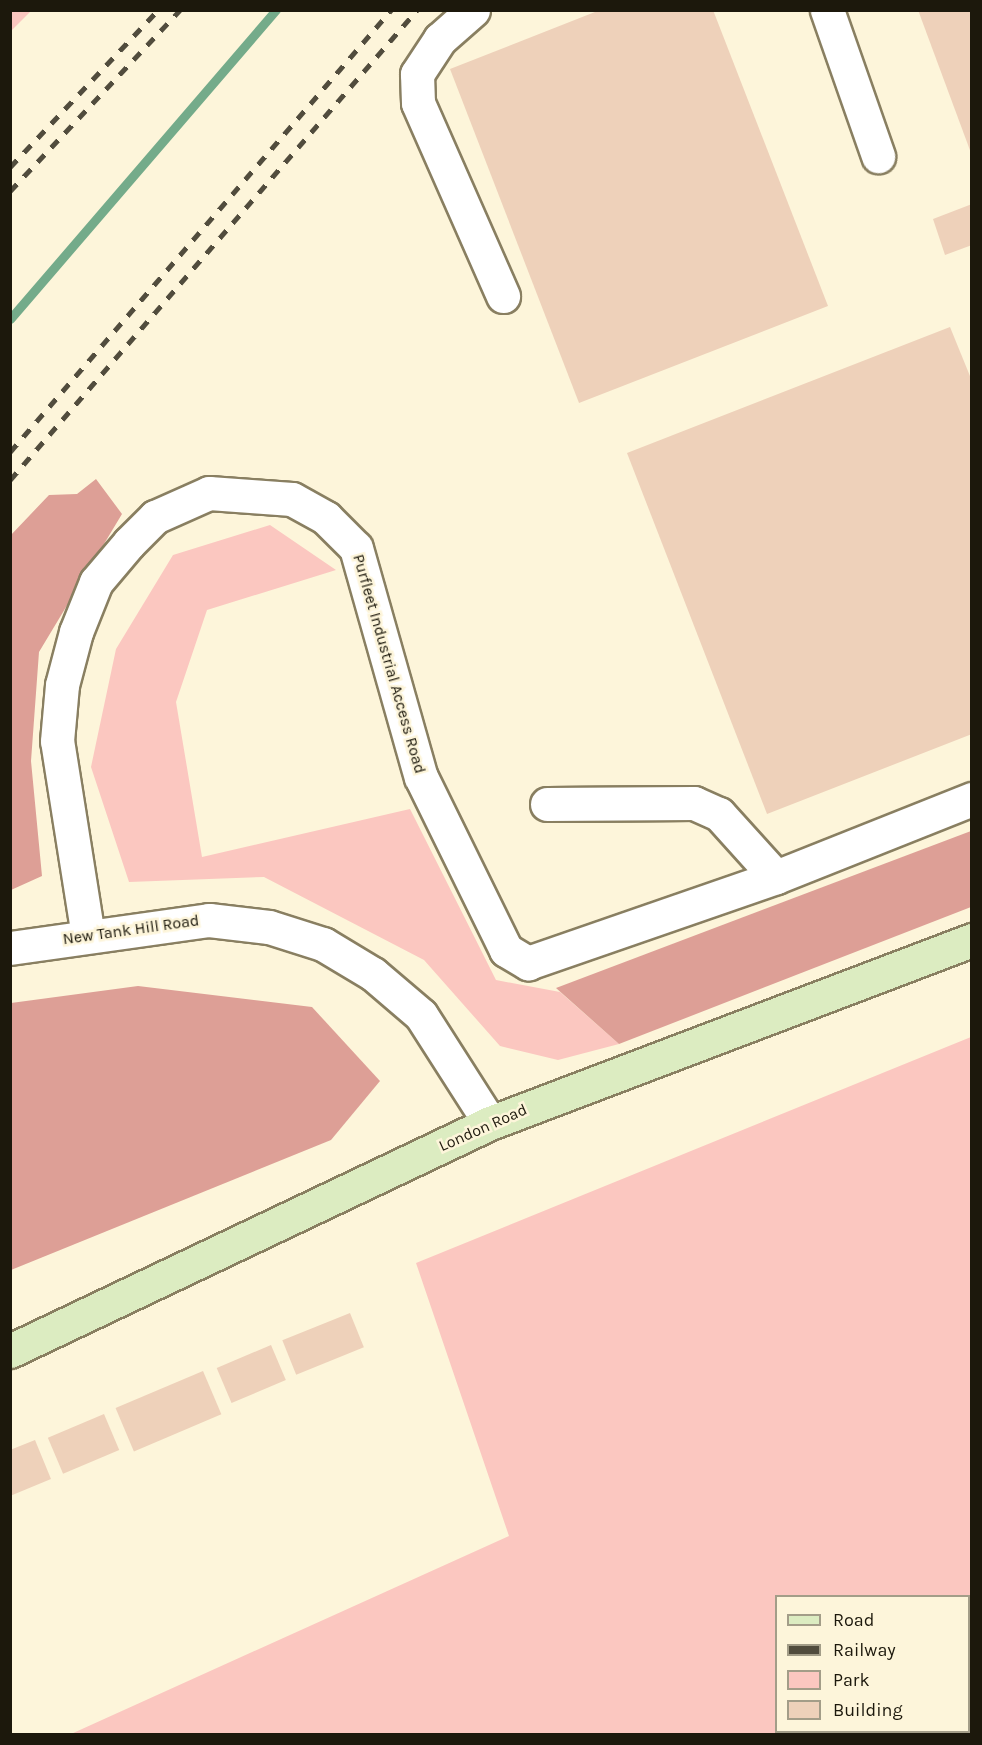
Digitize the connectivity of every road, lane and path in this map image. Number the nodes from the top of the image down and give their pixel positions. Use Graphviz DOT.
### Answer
graph roads {
  1 [pos="473,10"];
  2 [pos="827,10"];
  3 [pos="878,156"];
  4 [pos="502,296"];
  5 [pos="972,799"];
  6 [pos="547,804"];
  7 [pos="776,877"];
  8 [pos="88,936"];
  9 [pos="972,940"];
  10 [pos="10,948"];
  11 [pos="490,1123"];
  12 [pos="10,1351"];
  1 -- 4 [label="street"];
  2 -- 3 [label="street"];
  5 -- 7 [label="street, Purfleet Industrial Access Road"];
  6 -- 7 [label="street"];
  7 -- 8 [label="street, Purfleet Industrial Access Road"];
  8 -- 10 [label="street, New Tank Hill Road"];
  8 -- 11 [label="street, New Tank Hill Road"];
  9 -- 11 [label="main road, London Road"];
  11 -- 12 [label="main road, London Road"];
}
